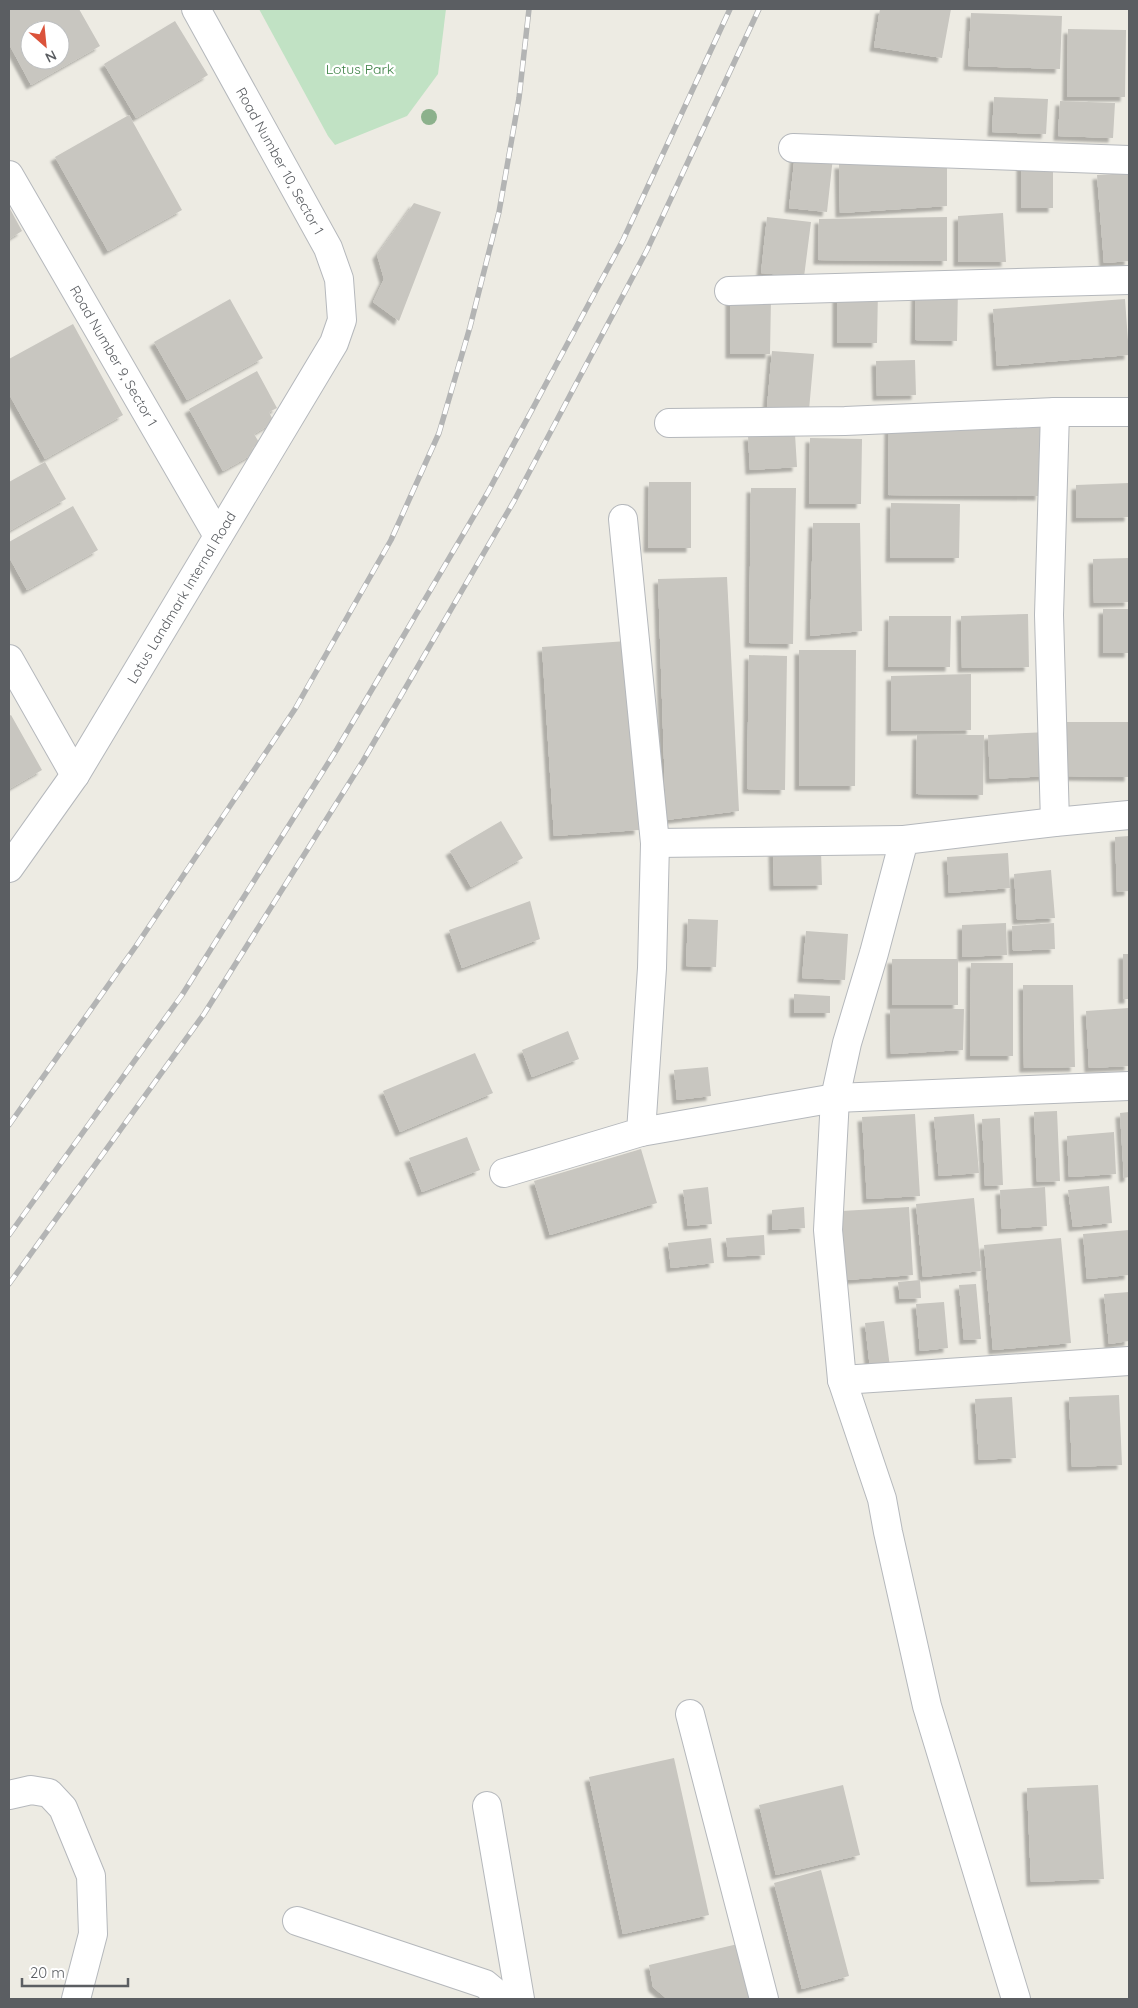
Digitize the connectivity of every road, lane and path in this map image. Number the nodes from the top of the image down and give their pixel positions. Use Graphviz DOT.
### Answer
graph roads {
  1 [pos="196,9"];
  2 [pos="793,148"];
  3 [pos="1129,160"];
  4 [pos="9,175"];
  5 [pos="1129,280"];
  6 [pos="729,291"];
  7 [pos="342,320"];
  8 [pos="1054,412"];
  9 [pos="1129,412"];
  10 [pos="669,423"];
  11 [pos="623,519"];
  12 [pos="218,536"];
  13 [pos="9,659"];
  14 [pos="75,775"];
  15 [pos="1129,815"];
  16 [pos="1055,822"];
  17 [pos="904,840"];
  18 [pos="655,843"];
  19 [pos="9,868"];
  20 [pos="1129,1086"];
  21 [pos="835,1098"];
  22 [pos="641,1132"];
  23 [pos="504,1173"];
  24 [pos="1129,1361"];
  25 [pos="842,1380"];
  26 [pos="690,1714"];
  27 [pos="9,1795"];
  28 [pos="487,1806"];
  29 [pos="297,1921"];
  30 [pos="76,1999"];
  31 [pos="503,1999"];
  32 [pos="520,1999"];
  33 [pos="764,1999"];
  34 [pos="1016,1999"];
  1 -- 7 [label="street, Road Number 10, Sector 1"];
  2 -- 3 [label="street"];
  4 -- 12 [label="street, Road Number 9, Sector 1"];
  5 -- 6 [label="street"];
  7 -- 12 [label="street, Lotus Landmark Internal Road"];
  8 -- 9 [label="street"];
  8 -- 10 [label="street"];
  8 -- 16 [label="street"];
  11 -- 18 [label="street"];
  12 -- 14 [label="street, Lotus Landmark Internal Road"];
  13 -- 14 [label="street"];
  14 -- 19 [label="street, Lotus Landmark Internal Road"];
  15 -- 16 [label="street"];
  16 -- 17 [label="street"];
  17 -- 18 [label="street"];
  17 -- 21 [label="street"];
  18 -- 22 [label="street"];
  20 -- 21 [label="street"];
  21 -- 22 [label="street"];
  21 -- 25 [label="street"];
  22 -- 23 [label="street"];
  24 -- 25 [label="street"];
  25 -- 34 [label="street"];
  26 -- 33 [label="street"];
  27 -- 30 [label="street"];
  28 -- 32 [label="street"];
  29 -- 31 [label="street"];
}
